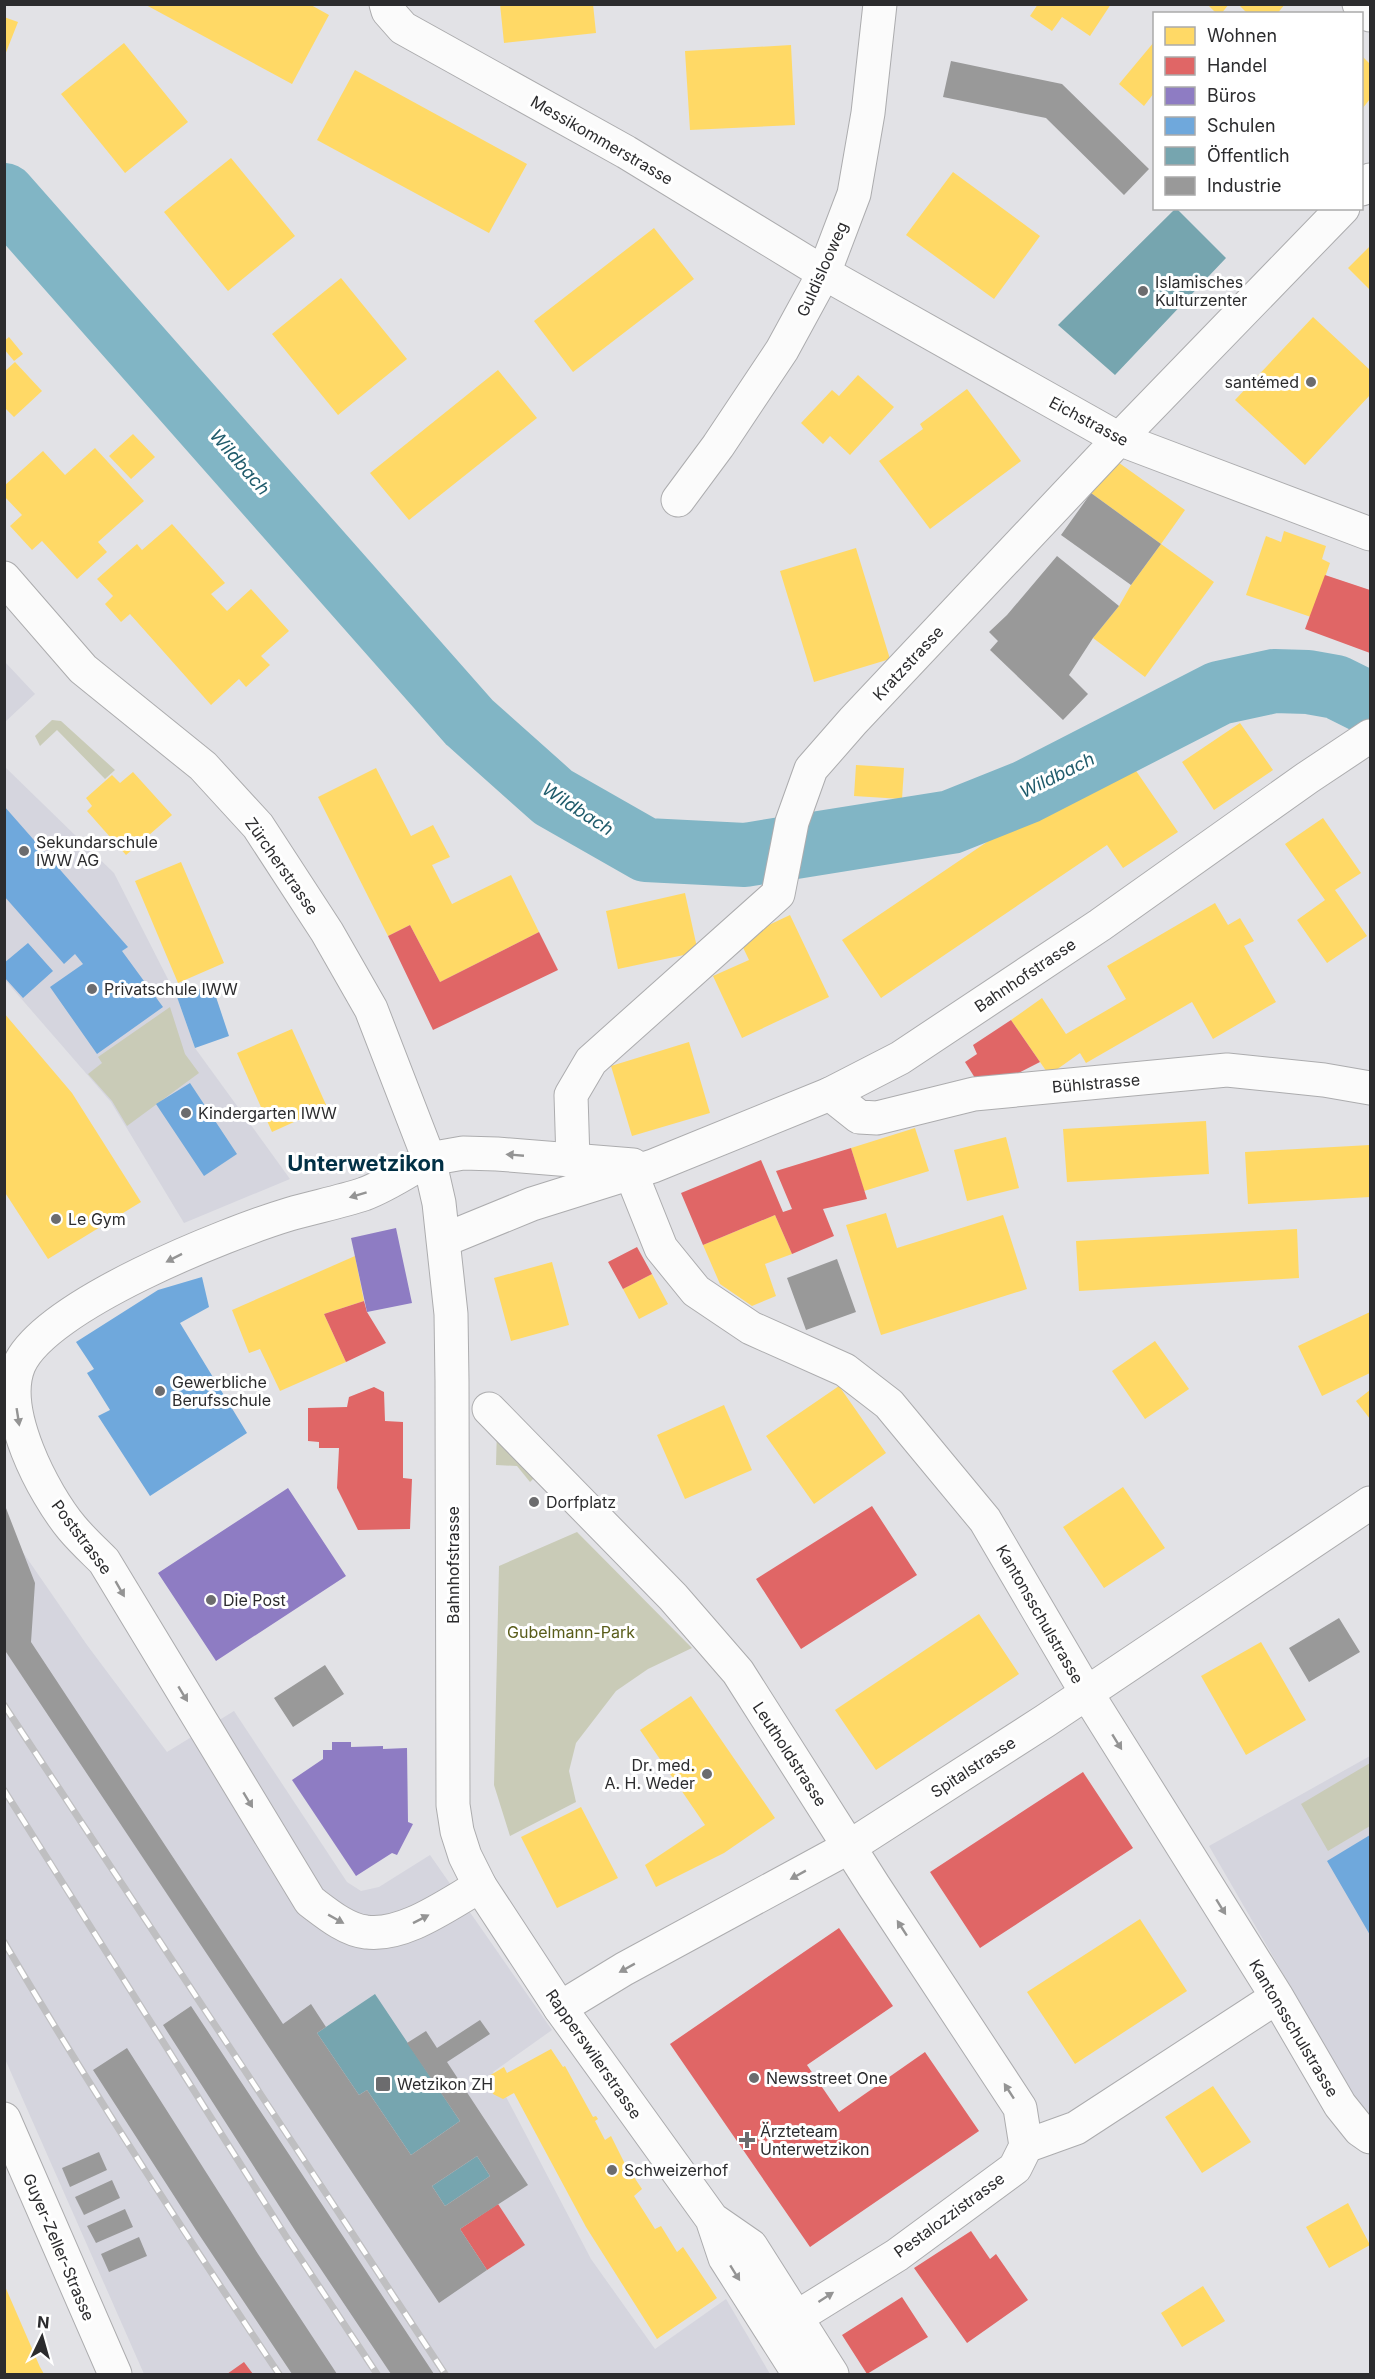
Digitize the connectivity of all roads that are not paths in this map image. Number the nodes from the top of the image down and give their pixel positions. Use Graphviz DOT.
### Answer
graph roads {
  1 [pos="386,4"];
  2 [pos="880,4"];
  3 [pos="1359,4"];
  4 [pos="1371,15"];
  5 [pos="1341,210"];
  6 [pos="824,273"];
  7 [pos="1119,439"];
  8 [pos="678,500"];
  9 [pos="1371,534"];
  10 [pos="4,578"];
  11 [pos="1369,737"];
  12 [pos="1371,1088"];
  13 [pos="831,1094"];
  14 [pos="429,1159"];
  15 [pos="573,1161"];
  16 [pos="642,1170"];
  17 [pos="444,1240"];
  18 [pos="489,1409"];
  19 [pos="1371,1503"];
  20 [pos="1086,1692"];
  21 [pos="849,1846"];
  22 [pos="480,1886"];
  23 [pos="1277,1997"];
  24 [pos="560,2008"];
  25 [pos="4,2118"];
  26 [pos="1371,2137"];
  27 [pos="1026,2145"];
  28 [pos="712,2219"];
  29 [pos="796,2317"];
  30 [pos="115,2374"];
  31 [pos="799,2374"];
  32 [pos="832,2374"];
  1 -- 6 [label="street, Messikommerstrasse"];
  2 -- 6 [label="street, Guldislooweg"];
  3 -- 4 [label="street"];
  5 -- 7 [label="street, Kratzstrasse"];
  6 -- 7 [label="street, Eichstrasse"];
  6 -- 8 [label="street, Guldislooweg"];
  7 -- 9 [label="street, Eichstrasse"];
  7 -- 15 [label="street, Kratzstrasse"];
  10 -- 14 [label="street, Zürcherstrasse"];
  11 -- 13 [label="street, Bahnhofstrasse"];
  12 -- 13 [label="street, Bühlstrasse"];
  13 -- 16 [label="street, Bahnhofstrasse"];
  15 -- 14 [label="street, Bahnhofstrasse, one-way"];
  14 -- 17 [label="street, Bahnhofstrasse"];
  14 -- 22 [label="street, Poststrasse, one-way"];
  15 -- 16 [label="street, Bahnhofstrasse"];
  16 -- 17 [label="street, Bahnhofstrasse"];
  16 -- 20 [label="street, Kantonsschulstrasse"];
  17 -- 22 [label="street, Bahnhofstrasse"];
  18 -- 21 [label="street, Leutholdstrasse"];
  19 -- 20 [label="street, Spitalstrasse"];
  20 -- 21 [label="street, Spitalstrasse"];
  20 -- 23 [label="street, Kantonsschulstrasse, one-way"];
  21 -- 24 [label="street, Spitalstrasse, one-way"];
  27 -- 21 [label="street, Leutholdstrasse, one-way"];
  22 -- 24 [label="street, Rapperswilerstrasse"];
  23 -- 26 [label="street, Kantonsschulstrasse"];
  23 -- 27 [label="street"];
  24 -- 28 [label="street, Rapperswilerstrasse"];
  25 -- 30 [label="street, Guyer-Zeller-Strasse"];
  29 -- 27 [label="street, Pestalozzistrasse, one-way"];
  28 -- 29 [label="street, Rapperswilerstrasse"];
  28 -- 31 [label="street, Rapperswilerstrasse, one-way"];
  29 -- 32 [label="street, Rapperswilerstrasse"];
}
